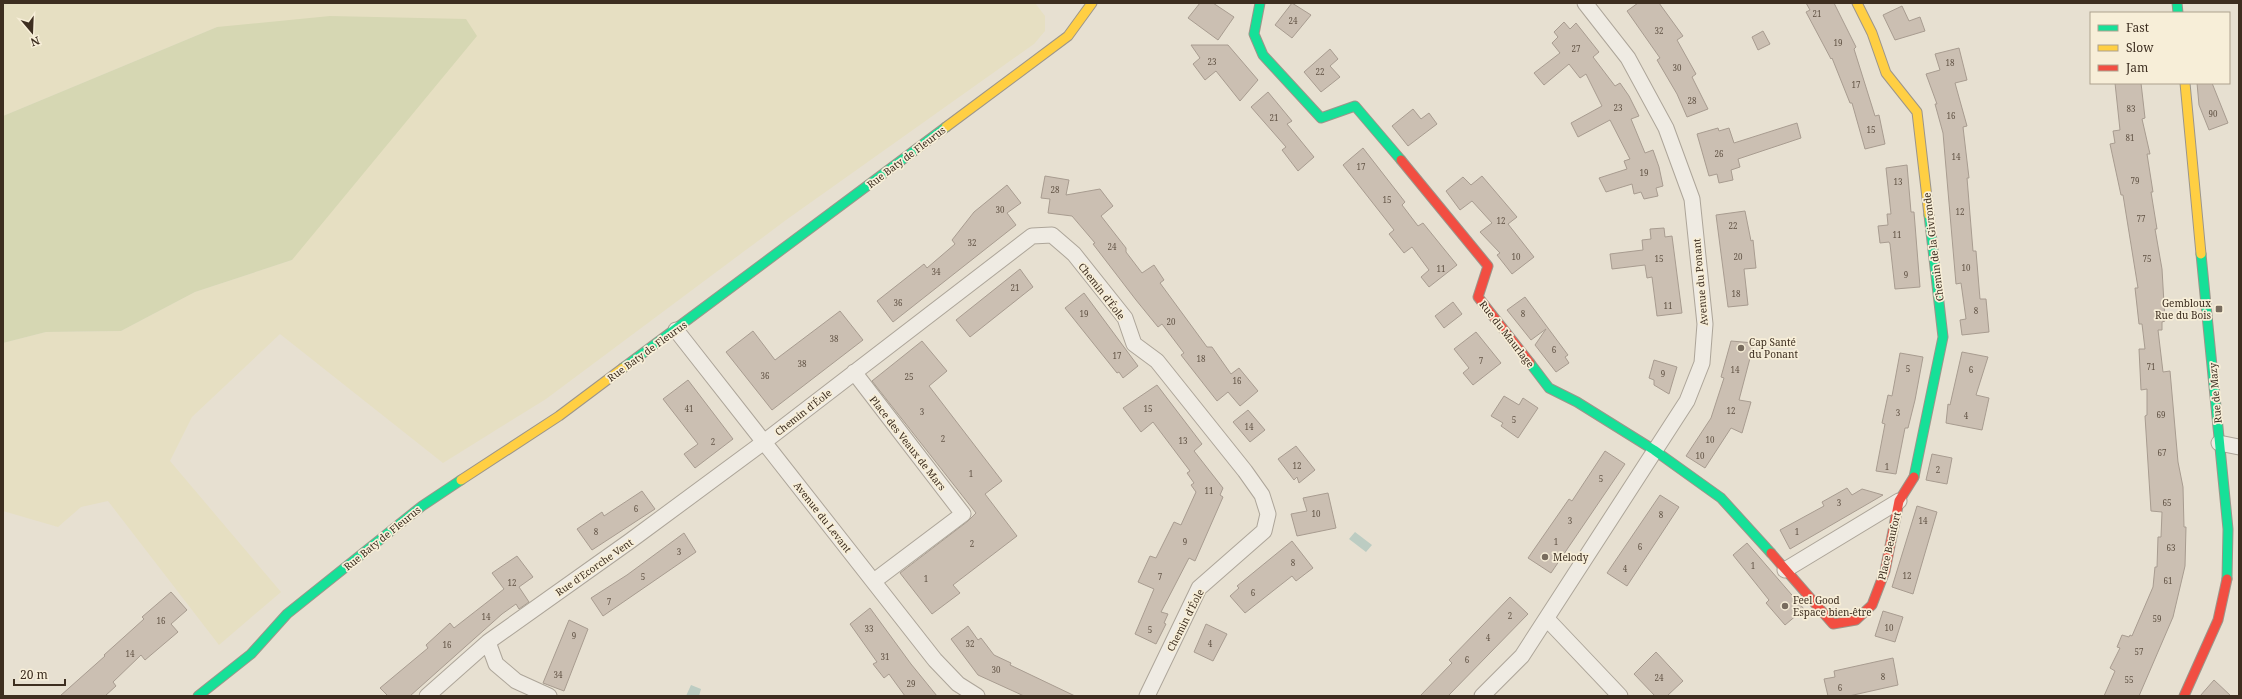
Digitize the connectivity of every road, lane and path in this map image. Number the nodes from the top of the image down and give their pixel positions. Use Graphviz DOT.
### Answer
graph roads {
  1 [pos="1092,3"];
  2 [pos="1260,3"];
  3 [pos="1585,3"];
  4 [pos="1857,3"];
  5 [pos="2185,84"];
  6 [pos="676,330"];
  7 [pos="854,372"];
  8 [pos="764,442"];
  9 [pos="2220,443"];
  10 [pos="2239,447"];
  11 [pos="1654,450"];
  12 [pos="1899,501"];
  13 [pos="1785,570"];
  14 [pos="874,582"];
  15 [pos="1547,619"];
  16 [pos="488,642"];
  17 [pos="198,696"];
  18 [pos="427,696"];
  19 [pos="549,696"];
  20 [pos="977,696"];
  21 [pos="1147,696"];
  22 [pos="1482,696"];
  23 [pos="1620,696"];
  24 [pos="2184,696"];
  1 -- 6 [label="street, Rue Baty de Fleurus"];
  2 -- 11 [label="street, Rue du Maurlage"];
  3 -- 11 [label="street, Avenue du Ponant"];
  4 -- 12 [label="street, Chemin de la Givronde"];
  5 -- 9 [label="street, Rue de Mazy"];
  6 -- 8 [label="street, Avenue du Levant"];
  6 -- 17 [label="street, Rue Baty de Fleurus"];
  7 -- 8 [label="street, Chemin d'Éole"];
  7 -- 14 [label="street, Place des Veaux de Mars"];
  7 -- 21 [label="street, Chemin d'Éole"];
  8 -- 14 [label="street, Avenue du Levant"];
  8 -- 16 [label="street, Rue d'Ecorche Vent"];
  9 -- 10 [label="street"];
  9 -- 24 [label="street, Rue de Mazy"];
  11 -- 13 [label="street, Rue du Maurlage"];
  11 -- 15 [label="street, Avenue du Ponant"];
  12 -- 13 [label="street, Place Beaufort"];
  12 -- 13 [label="street, Place Beaufort"];
  14 -- 20 [label="street, Avenue du Levant"];
  15 -- 22 [label="street"];
  15 -- 23 [label="street"];
  16 -- 18 [label="street, Rue d'Ecorche Vent"];
  16 -- 19 [label="street"];
}
